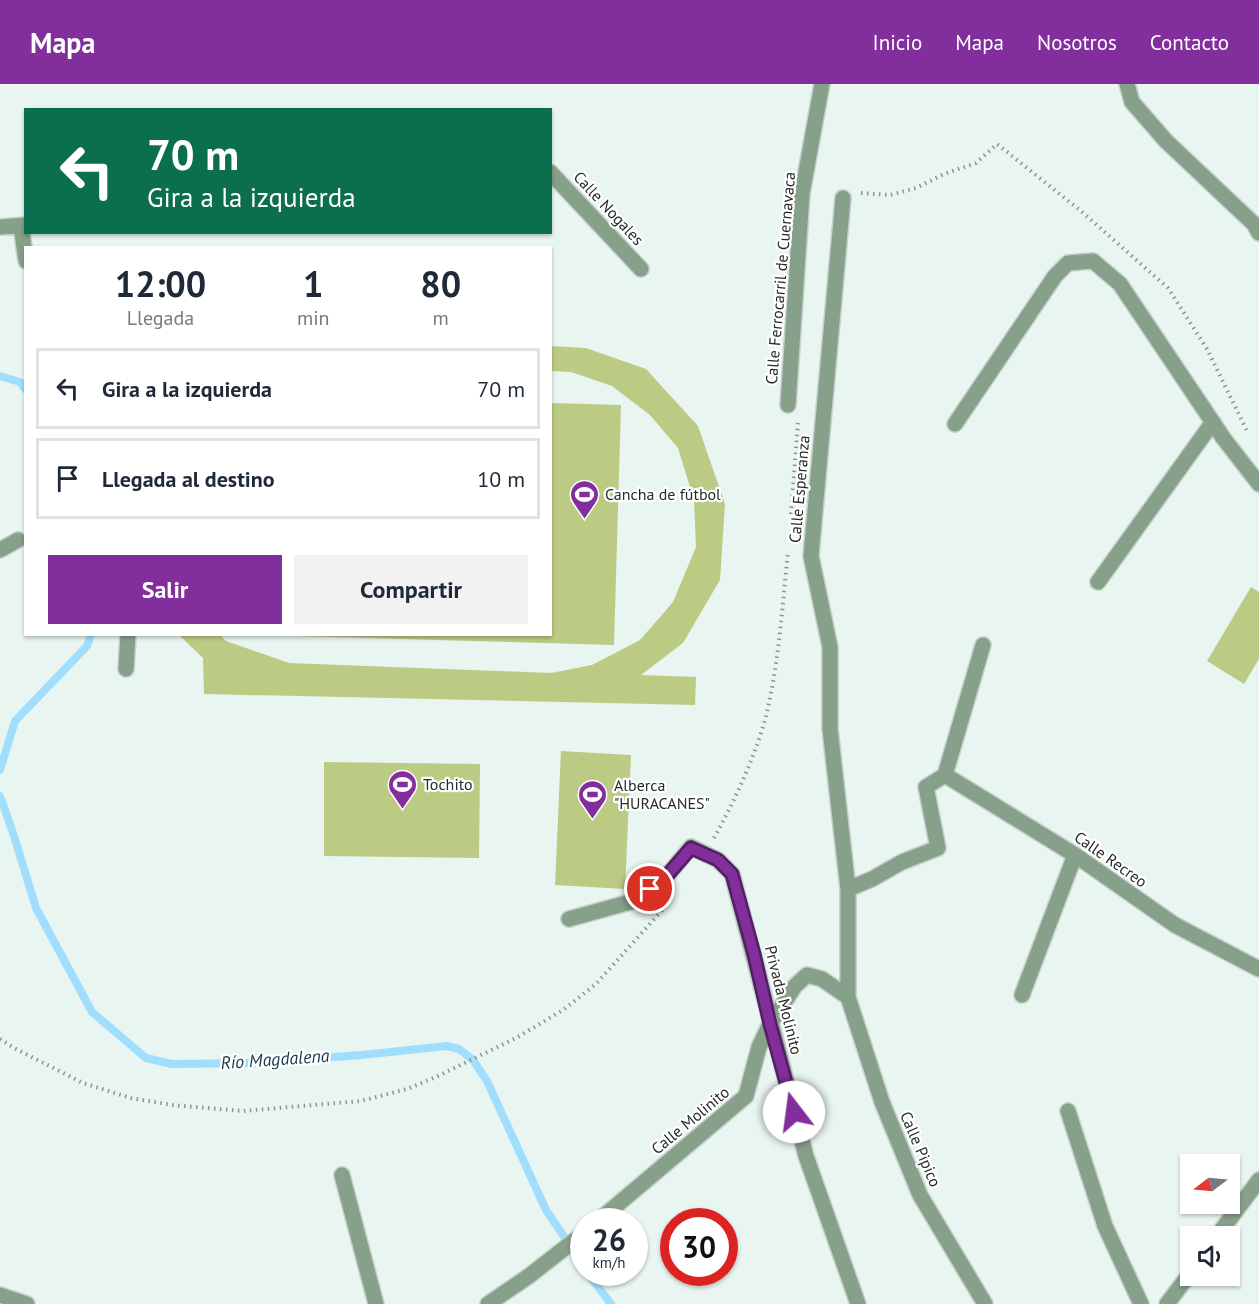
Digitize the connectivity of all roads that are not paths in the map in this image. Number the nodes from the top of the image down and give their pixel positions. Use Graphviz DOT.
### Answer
graph roads {
  1 [pos="822,84"];
  2 [pos="1127,84"];
  3 [pos="552,174"];
  4 [pos="843,198"];
  5 [pos="23,226"];
  6 [pos="0,227"];
  7 [pos="1259,233"];
  8 [pos="25,246"];
  9 [pos="641,269"];
  10 [pos="788,405"];
  11 [pos="1214,422"];
  12 [pos="956,424"];
  13 [pos="1259,484"];
  14 [pos="18,540"];
  15 [pos="0,550"];
  16 [pos="1098,582"];
  17 [pos="128,636"];
  18 [pos="983,645"];
  19 [pos="126,669"];
  20 [pos="945,775"];
  21 [pos="1075,855"];
  22 [pos="848,889"];
  23 [pos="569,919"];
  24 [pos="1259,969"];
  25 [pos="1022,995"];
  26 [pos="848,997"];
  27 [pos="770,1024"];
  28 [pos="1068,1111"];
  29 [pos="342,1175"];
  30 [pos="1259,1180"];
  31 [pos="614,1208"];
  32 [pos="1224,1226"];
  33 [pos="570,1244"];
  34 [pos="1180,1286"];
  35 [pos="0,1295"];
  36 [pos="27,1304"];
  37 [pos="376,1304"];
  38 [pos="489,1304"];
  39 [pos="858,1304"];
  40 [pos="985,1304"];
  41 [pos="1141,1304"];
  42 [pos="1167,1304"];
  1 -- 10 [label="street, Calle Ferrocarril de Cuernavaca"];
  2 -- 7 [label="street"];
  3 -- 9 [label="street, Calle Nogales"];
  4 -- 22 [label="street, Calle Esperanza"];
  5 -- 6 [label="street"];
  5 -- 8 [label="street"];
  11 -- 12 [label="street"];
  11 -- 13 [label="street"];
  11 -- 16 [label="street"];
  14 -- 15 [label="street"];
  17 -- 19 [label="street"];
  18 -- 20 [label="street"];
  20 -- 21 [label="street, Calle Recreo"];
  20 -- 22 [label="street"];
  21 -- 24 [label="street, Calle Recreo"];
  21 -- 25 [label="street"];
  22 -- 26 [label="street, Calle Esperanza"];
  23 -- 27 [label="street, Privada Molinito"];
  26 -- 27 [label="street, Calle Molinito"];
  26 -- 40 [label="street, Calle Pipico"];
  27 -- 31 [label="street, Calle Molinito"];
  27 -- 39 [label="street, Privada Molinito"];
  28 -- 41 [label="street"];
  29 -- 37 [label="street"];
  30 -- 32 [label="street"];
  33 -- 38 [label="street"];
  34 -- 42 [label="street"];
  35 -- 36 [label="street"];
}
